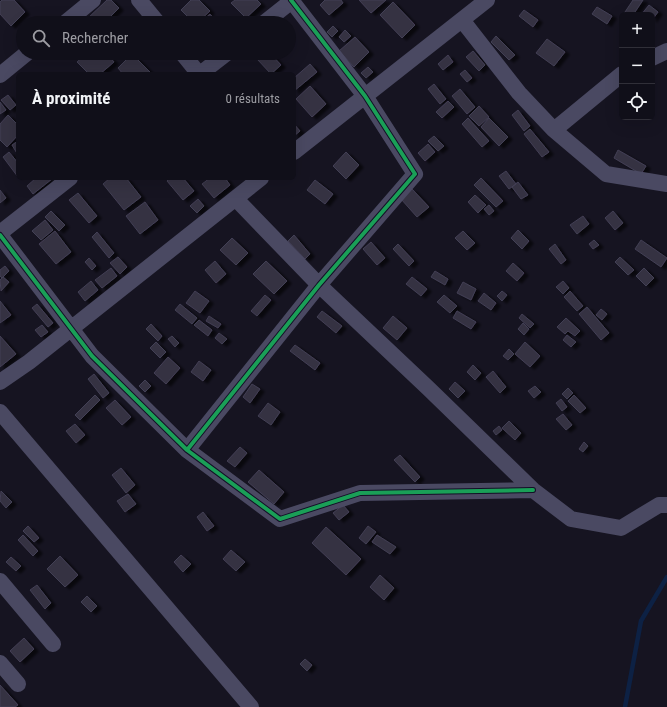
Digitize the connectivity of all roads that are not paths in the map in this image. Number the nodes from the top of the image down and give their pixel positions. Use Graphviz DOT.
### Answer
graph roads {
  1 [pos="93,0"];
  2 [pos="139,0"];
  3 [pos="292,0"];
  4 [pos="486,0"];
  5 [pos="74,16"];
  6 [pos="152,16"];
  7 [pos="273,16"];
  8 [pos="462,20"];
  9 [pos="667,51"];
  10 [pos="655,57"];
  11 [pos="18,60"];
  12 [pos="188,60"];
  13 [pos="218,60"];
  14 [pos="198,72"];
  15 [pos="203,72"];
  16 [pos="0,75"];
  17 [pos="619,76"];
  18 [pos="366,96"];
  19 [pos="554,130"];
  20 [pos="296,150"];
  21 [pos="68,180"];
  22 [pos="260,180"];
  23 [pos="667,184"];
  24 [pos="236,199"];
  25 [pos="0,234"];
  26 [pos="319,285"];
  27 [pos="72,328"];
  28 [pos="0,382"];
  29 [pos="0,412"];
  30 [pos="187,450"];
  31 [pos="533,490"];
  32 [pos="667,505"];
  33 [pos="0,581"];
  34 [pos="53,644"];
  35 [pos="0,663"];
  36 [pos="18,684"];
  37 [pos="251,707"];
  1 -- 5 [label="street"];
  2 -- 6 [label="street"];
  3 -- 7 [label="street"];
  3 -- 18 [label="street"];
  4 -- 8 [label="street"];
  8 -- 18 [label="street"];
  8 -- 19 [label="street"];
  9 -- 10 [label="street"];
  11 -- 16 [label="street"];
  12 -- 14 [label="street"];
  13 -- 15 [label="street"];
  17 -- 19 [label="street"];
  18 -- 20 [label="street"];
  18 -- 26 [label="street"];
  19 -- 23 [label="street"];
  21 -- 25 [label="street"];
  22 -- 24 [label="street"];
  24 -- 26 [label="street"];
  24 -- 27 [label="street"];
  25 -- 27 [label="street"];
  26 -- 30 [label="street"];
  26 -- 31 [label="street"];
  27 -- 28 [label="street"];
  27 -- 30 [label="street"];
  29 -- 37 [label="street"];
  30 -- 31 [label="street"];
  31 -- 32 [label="street"];
  33 -- 34 [label="street"];
  35 -- 36 [label="street"];
}
